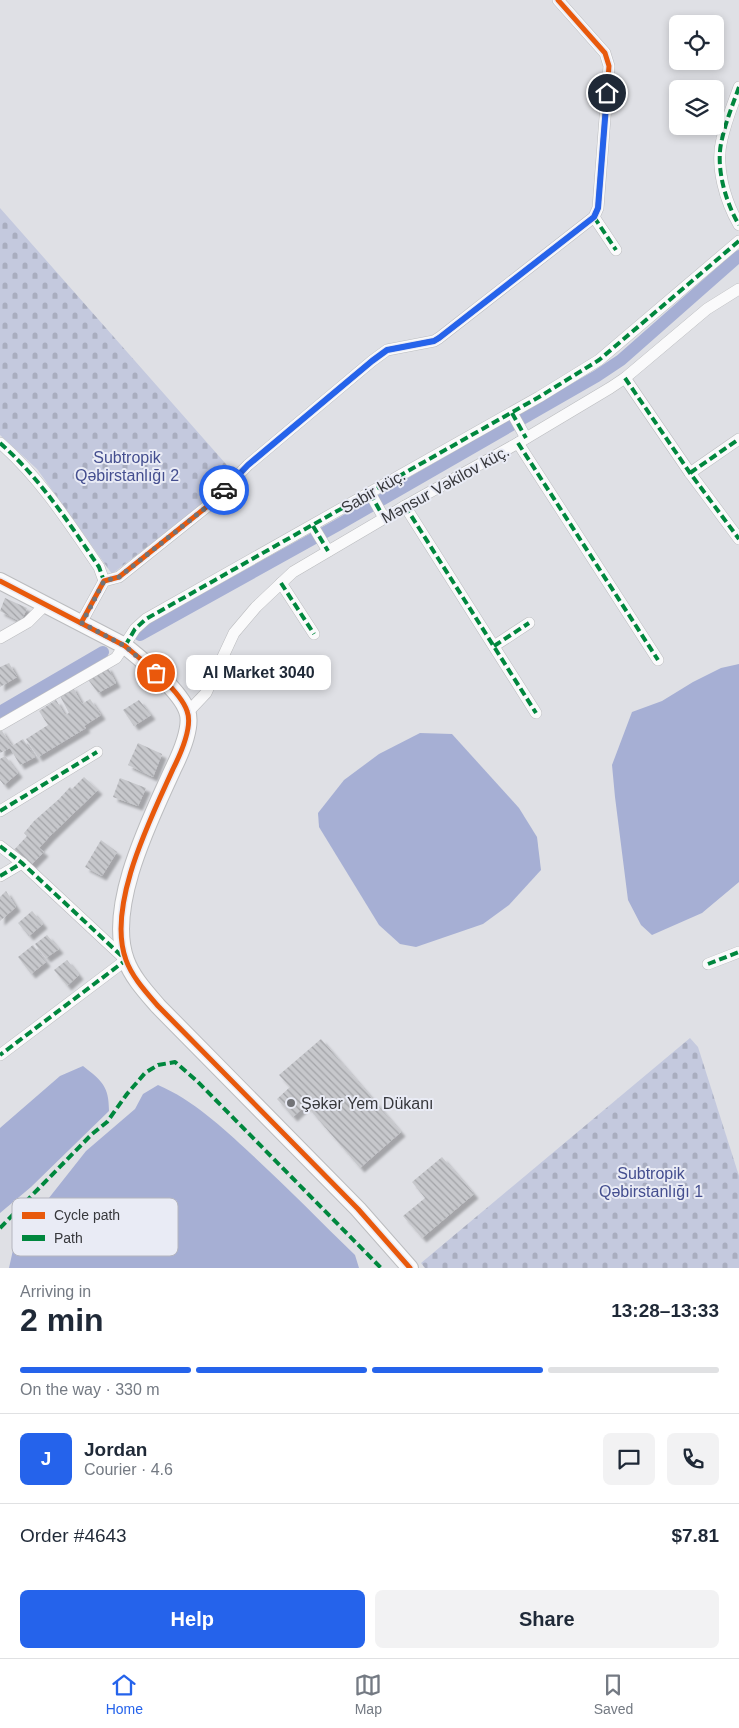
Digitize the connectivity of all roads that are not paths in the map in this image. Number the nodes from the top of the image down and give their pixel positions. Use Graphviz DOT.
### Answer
graph roads {
  1 [pos="558,0"];
  2 [pos="739,86"];
  3 [pos="594,217"];
  4 [pos="739,225"];
  5 [pos="739,241"];
  6 [pos="616,250"];
  7 [pos="739,289"];
  8 [pos="625,378"];
  9 [pos="512,412"];
  10 [pos="522,440"];
  11 [pos="739,440"];
  12 [pos="0,443"];
  13 [pos="690,474"];
  14 [pos="370,493"];
  15 [pos="405,506"];
  16 [pos="384,518"];
  17 [pos="313,526"];
  18 [pos="739,539"];
  19 [pos="328,551"];
  20 [pos="0,581"];
  21 [pos="104,581"];
  22 [pos="281,583"];
  23 [pos="45,605"];
  24 [pos="82,623"];
  25 [pos="529,623"];
  26 [pos="314,634"];
  27 [pos="0,638"];
  28 [pos="125,646"];
  29 [pos="494,646"];
  30 [pos="658,660"];
  31 [pos="188,712"];
  32 [pos="536,712"];
  33 [pos="0,725"];
  34 [pos="97,752"];
  35 [pos="0,811"];
  36 [pos="0,846"];
  37 [pos="22,863"];
  38 [pos="0,876"];
  39 [pos="739,952"];
  40 [pos="126,960"];
  41 [pos="708,964"];
  42 [pos="0,1055"];
  43 [pos="410,1268"];
  1 -- 3 [label="street"];
  2 -- 4 [label="street"];
  3 -- 6 [label="street"];
  3 -- 21 [label="street"];
  5 -- 9 [label="street, Sabir küç."];
  7 -- 8 [label="street, Mənsur Vəkilov küç."];
  8 -- 10 [label="street, Mənsur Vəkilov küç."];
  8 -- 13 [label="street"];
  9 -- 10 [label="street"];
  9 -- 14 [label="street, Sabir küç."];
  10 -- 15 [label="street, Mənsur Vəkilov küç."];
  10 -- 30 [label="street"];
  11 -- 13 [label="street"];
  12 -- 21 [label="street"];
  13 -- 18 [label="street"];
  14 -- 16 [label="street"];
  14 -- 17 [label="street, Sabir küç."];
  15 -- 16 [label="street, Mənsur Vəkilov küç."];
  15 -- 29 [label="street"];
  16 -- 19 [label="street, Mənsur Vəkilov küç."];
  17 -- 19 [label="street"];
  17 -- 28 [label="street, Sabir küç."];
  19 -- 22 [label="street, Mənsur Vəkilov küç."];
  20 -- 23 [label="street"];
  21 -- 24 [label="street"];
  22 -- 26 [label="street"];
  22 -- 31 [label="street, Mənsur Vəkilov küç."];
  23 -- 24 [label="street"];
  23 -- 27 [label="street"];
  24 -- 28 [label="street"];
  25 -- 29 [label="street"];
  28 -- 31 [label="street"];
  28 -- 33 [label="street, Sabir küç."];
  29 -- 32 [label="street"];
  31 -- 40 [label="street"];
  34 -- 35 [label="street"];
  36 -- 37 [label="street"];
  37 -- 38 [label="street"];
  37 -- 40 [label="street"];
  39 -- 41 [label="street"];
  40 -- 42 [label="street"];
  40 -- 43 [label="street"];
}
